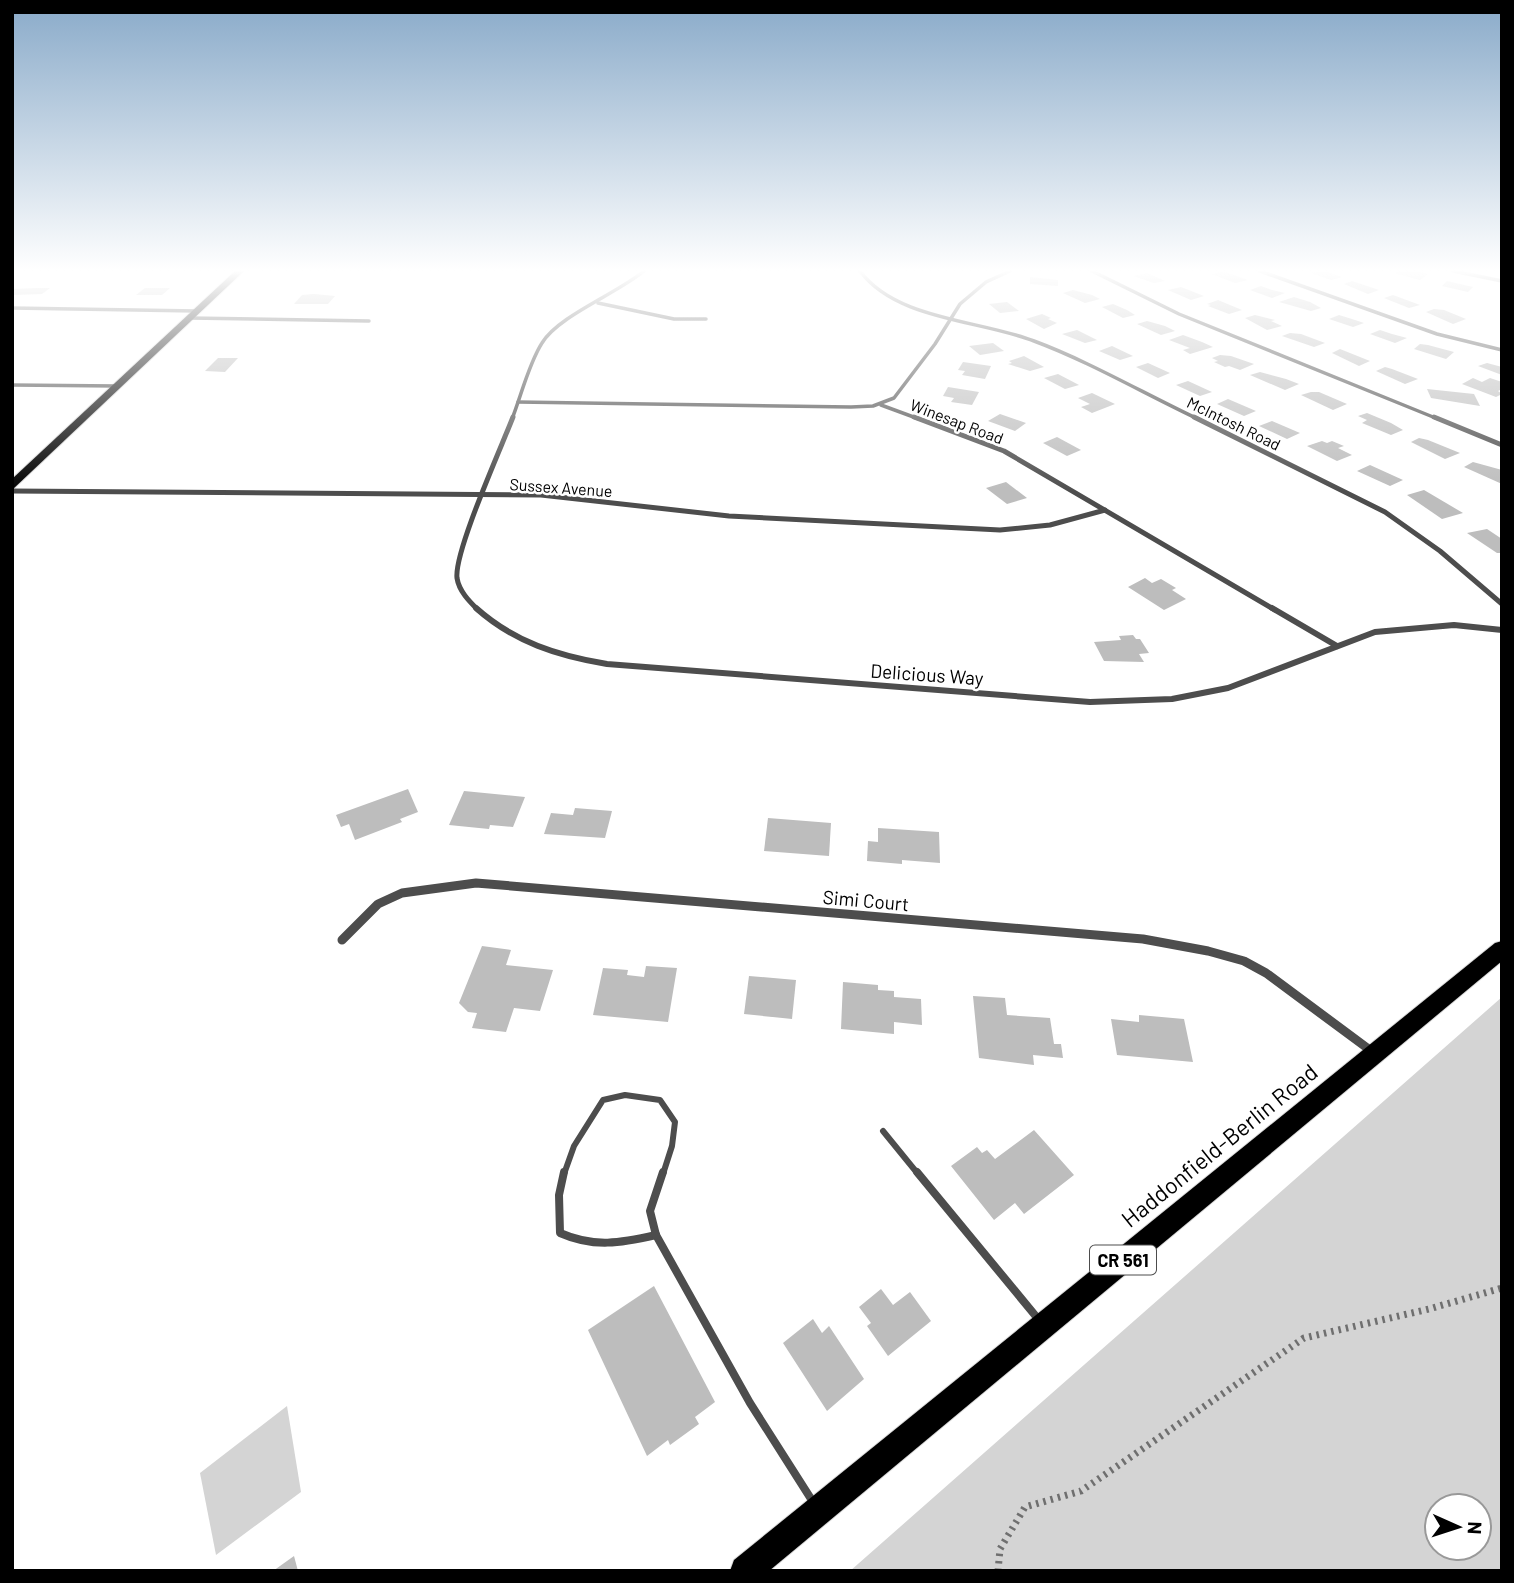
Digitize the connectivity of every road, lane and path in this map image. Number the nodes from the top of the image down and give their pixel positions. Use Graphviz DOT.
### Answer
graph roads {
  1 [pos="161,345"];
  2 [pos="541,345"];
  3 [pos="932,345"];
  4 [pos="1041,345"];
  5 [pos="1255,345"];
  6 [pos="1481,345"];
  7 [pos="1502,350"];
  8 [pos="12,385"];
  9 [pos="117,386"];
  10 [pos="518,402"];
  11 [pos="880,404"];
  12 [pos="1502,434"];
  13 [pos="1491,440"];
  14 [pos="1502,445"];
  15 [pos="12,486"];
  16 [pos="12,491"];
  17 [pos="483,495"];
  18 [pos="1105,510"];
  19 [pos="1502,604"];
  20 [pos="1502,630"];
  21 [pos="1337,646"];
  22 [pos="342,940"];
  23 [pos="1502,949"];
  24 [pos="1374,1053"];
  25 [pos="884,1131"];
  26 [pos="656,1235"];
  27 [pos="1502,1289"];
  28 [pos="1044,1325"];
  29 [pos="818,1511"];
  30 [pos="746,1571"];
  31 [pos="998,1571"];
  1 -- 9 [label="main road"];
  2 -- 10 [label="street, Delicious Way"];
  3 -- 11 [label="street"];
  4 -- 19 [label="street, McIntosh Road"];
  5 -- 13 [label="street"];
  6 -- 7 [label="street"];
  8 -- 9 [label="street"];
  9 -- 15 [label="main road"];
  10 -- 11 [label="street, Winesap Road"];
  10 -- 17 [label="street, Delicious Way"];
  11 -- 18 [label="street, Winesap Road"];
  12 -- 13 [label="street"];
  13 -- 14 [label="street"];
  16 -- 17 [label="street, Sussex Avenue"];
  17 -- 18 [label="street, Sussex Avenue"];
  17 -- 21 [label="street, Delicious Way"];
  18 -- 21 [label="street, Winesap Road"];
  20 -- 21 [label="street, Delicious Way"];
  22 -- 24 [label="street, Simi Court"];
  23 -- 24 [label="main road, Haddonfield-Berlin Road / CR 561"];
  24 -- 28 [label="main road, Haddonfield-Berlin Road / CR 561"];
  25 -- 28 [label="lane"];
  26 -- 26 [label="lane"];
  26 -- 29 [label="lane"];
  27 -- 31 [label="path"];
  28 -- 29 [label="main road, Haddonfield-Berlin Road / CR 561"];
  29 -- 30 [label="main road, Haddonfield-Berlin Road / CR 561"];
}
